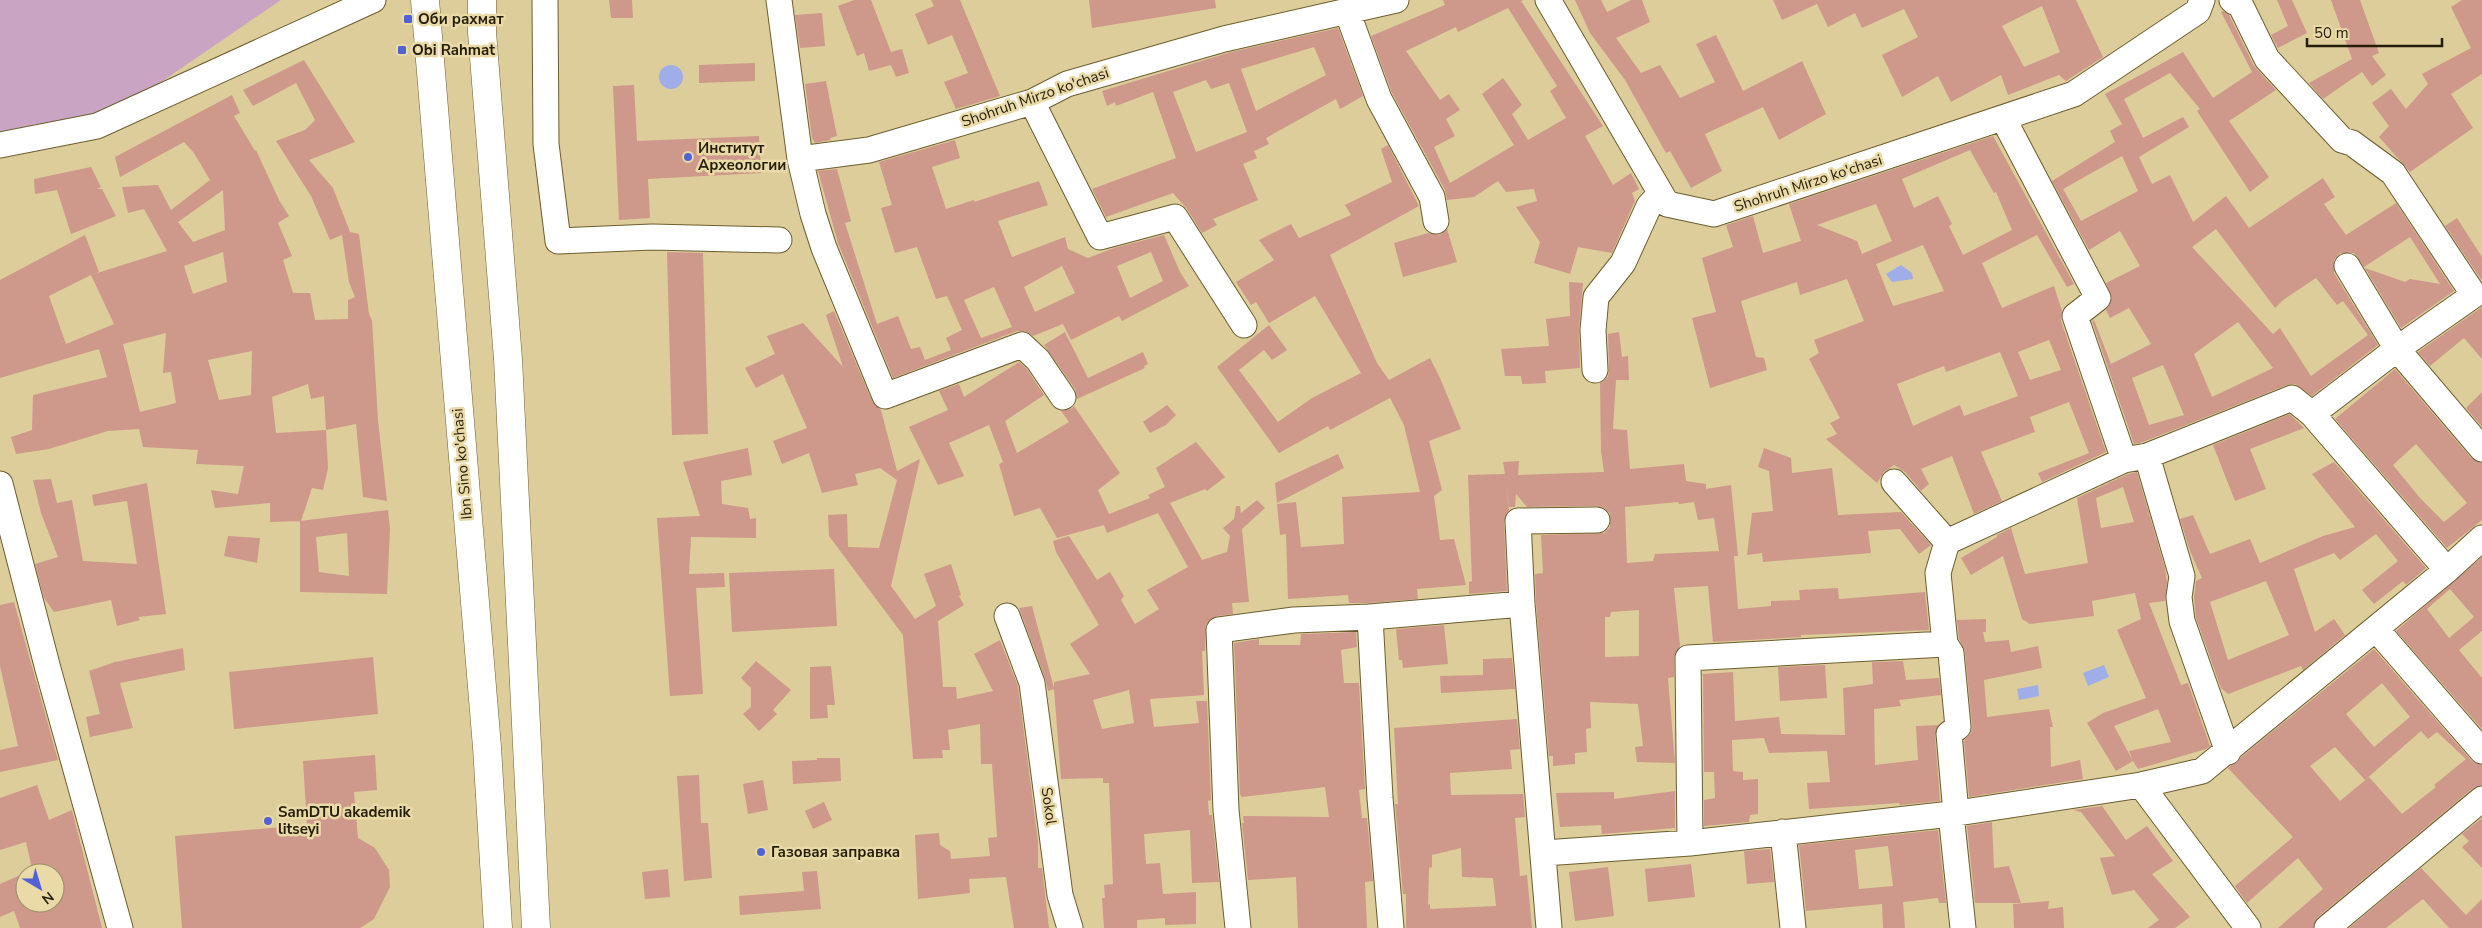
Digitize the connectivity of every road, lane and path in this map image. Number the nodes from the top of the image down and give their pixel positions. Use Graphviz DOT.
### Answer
graph roads {
  1 [pos="373,0"];
  2 [pos="425,0"];
  3 [pos="482,0"];
  4 [pos="545,0"];
  5 [pos="779,0"];
  6 [pos="1396,0"];
  7 [pos="1548,0"];
  8 [pos="2202,0"];
  9 [pos="2232,0"];
  10 [pos="1347,11"];
  11 [pos="1032,102"];
  12 [pos="2003,118"];
  13 [pos="0,145"];
  14 [pos="800,159"];
  15 [pos="1660,194"];
  16 [pos="1436,221"];
  17 [pos="779,240"];
  18 [pos="2347,266"];
  19 [pos="1244,324"];
  20 [pos="2397,349"];
  21 [pos="1594,370"];
  22 [pos="1063,397"];
  23 [pos="2312,414"];
  24 [pos="2482,449"];
  25 [pos="2135,458"];
  26 [pos="1894,482"];
  27 [pos="0,484"];
  28 [pos="1597,520"];
  29 [pos="2482,538"];
  30 [pos="1947,542"];
  31 [pos="2447,570"];
  32 [pos="1522,604"];
  33 [pos="1007,616"];
  34 [pos="1370,617"];
  35 [pos="2376,629"];
  36 [pos="1945,644"];
  37 [pos="2482,750"];
  38 [pos="2228,752"];
  39 [pos="2141,785"];
  40 [pos="2482,799"];
  41 [pos="1953,814"];
  42 [pos="1783,832"];
  43 [pos="1690,843"];
  44 [pos="1544,853"];
  45 [pos="120,928"];
  46 [pos="498,928"];
  47 [pos="536,928"];
  48 [pos="1070,928"];
  49 [pos="1238,928"];
  50 [pos="1391,928"];
  51 [pos="1549,928"];
  52 [pos="1793,928"];
  53 [pos="1963,928"];
  54 [pos="2248,928"];
  55 [pos="2327,928"];
  1 -- 13 [label="street"];
  2 -- 46 [label="main road, Ibn Sino ko'chasi"];
  3 -- 47 [label="main road"];
  4 -- 17 [label="street"];
  5 -- 14 [label="street"];
  6 -- 10 [label="street, Shohruh Mirzo ko'chasi"];
  7 -- 15 [label="street, Shohruh Mirzo ko'chasi"];
  8 -- 12 [label="street, Shohruh Mirzo ko'chasi"];
  9 -- 20 [label="street"];
  10 -- 11 [label="street, Shohruh Mirzo ko'chasi"];
  10 -- 16 [label="street"];
  11 -- 14 [label="street, Shohruh Mirzo ko'chasi"];
  11 -- 19 [label="street"];
  12 -- 15 [label="street, Shohruh Mirzo ko'chasi"];
  12 -- 25 [label="street"];
  14 -- 22 [label="street"];
  15 -- 21 [label="street"];
  18 -- 20 [label="street"];
  20 -- 23 [label="street"];
  20 -- 24 [label="street"];
  23 -- 25 [label="street"];
  23 -- 31 [label="street"];
  25 -- 30 [label="street"];
  25 -- 38 [label="street"];
  26 -- 30 [label="street"];
  27 -- 45 [label="street"];
  28 -- 32 [label="street"];
  29 -- 31 [label="street"];
  30 -- 36 [label="street"];
  31 -- 35 [label="street"];
  32 -- 34 [label="street"];
  32 -- 44 [label="street"];
  33 -- 48 [label="street, Sokol"];
  34 -- 49 [label="street"];
  34 -- 50 [label="street"];
  35 -- 37 [label="street"];
  35 -- 38 [label="street"];
  36 -- 41 [label="street"];
  36 -- 43 [label="street"];
  38 -- 39 [label="street"];
  39 -- 41 [label="street"];
  39 -- 54 [label="street"];
  40 -- 55 [label="street"];
  41 -- 42 [label="street"];
  41 -- 53 [label="street"];
  42 -- 43 [label="street"];
  42 -- 52 [label="street"];
  43 -- 44 [label="street"];
  44 -- 51 [label="street"];
}
